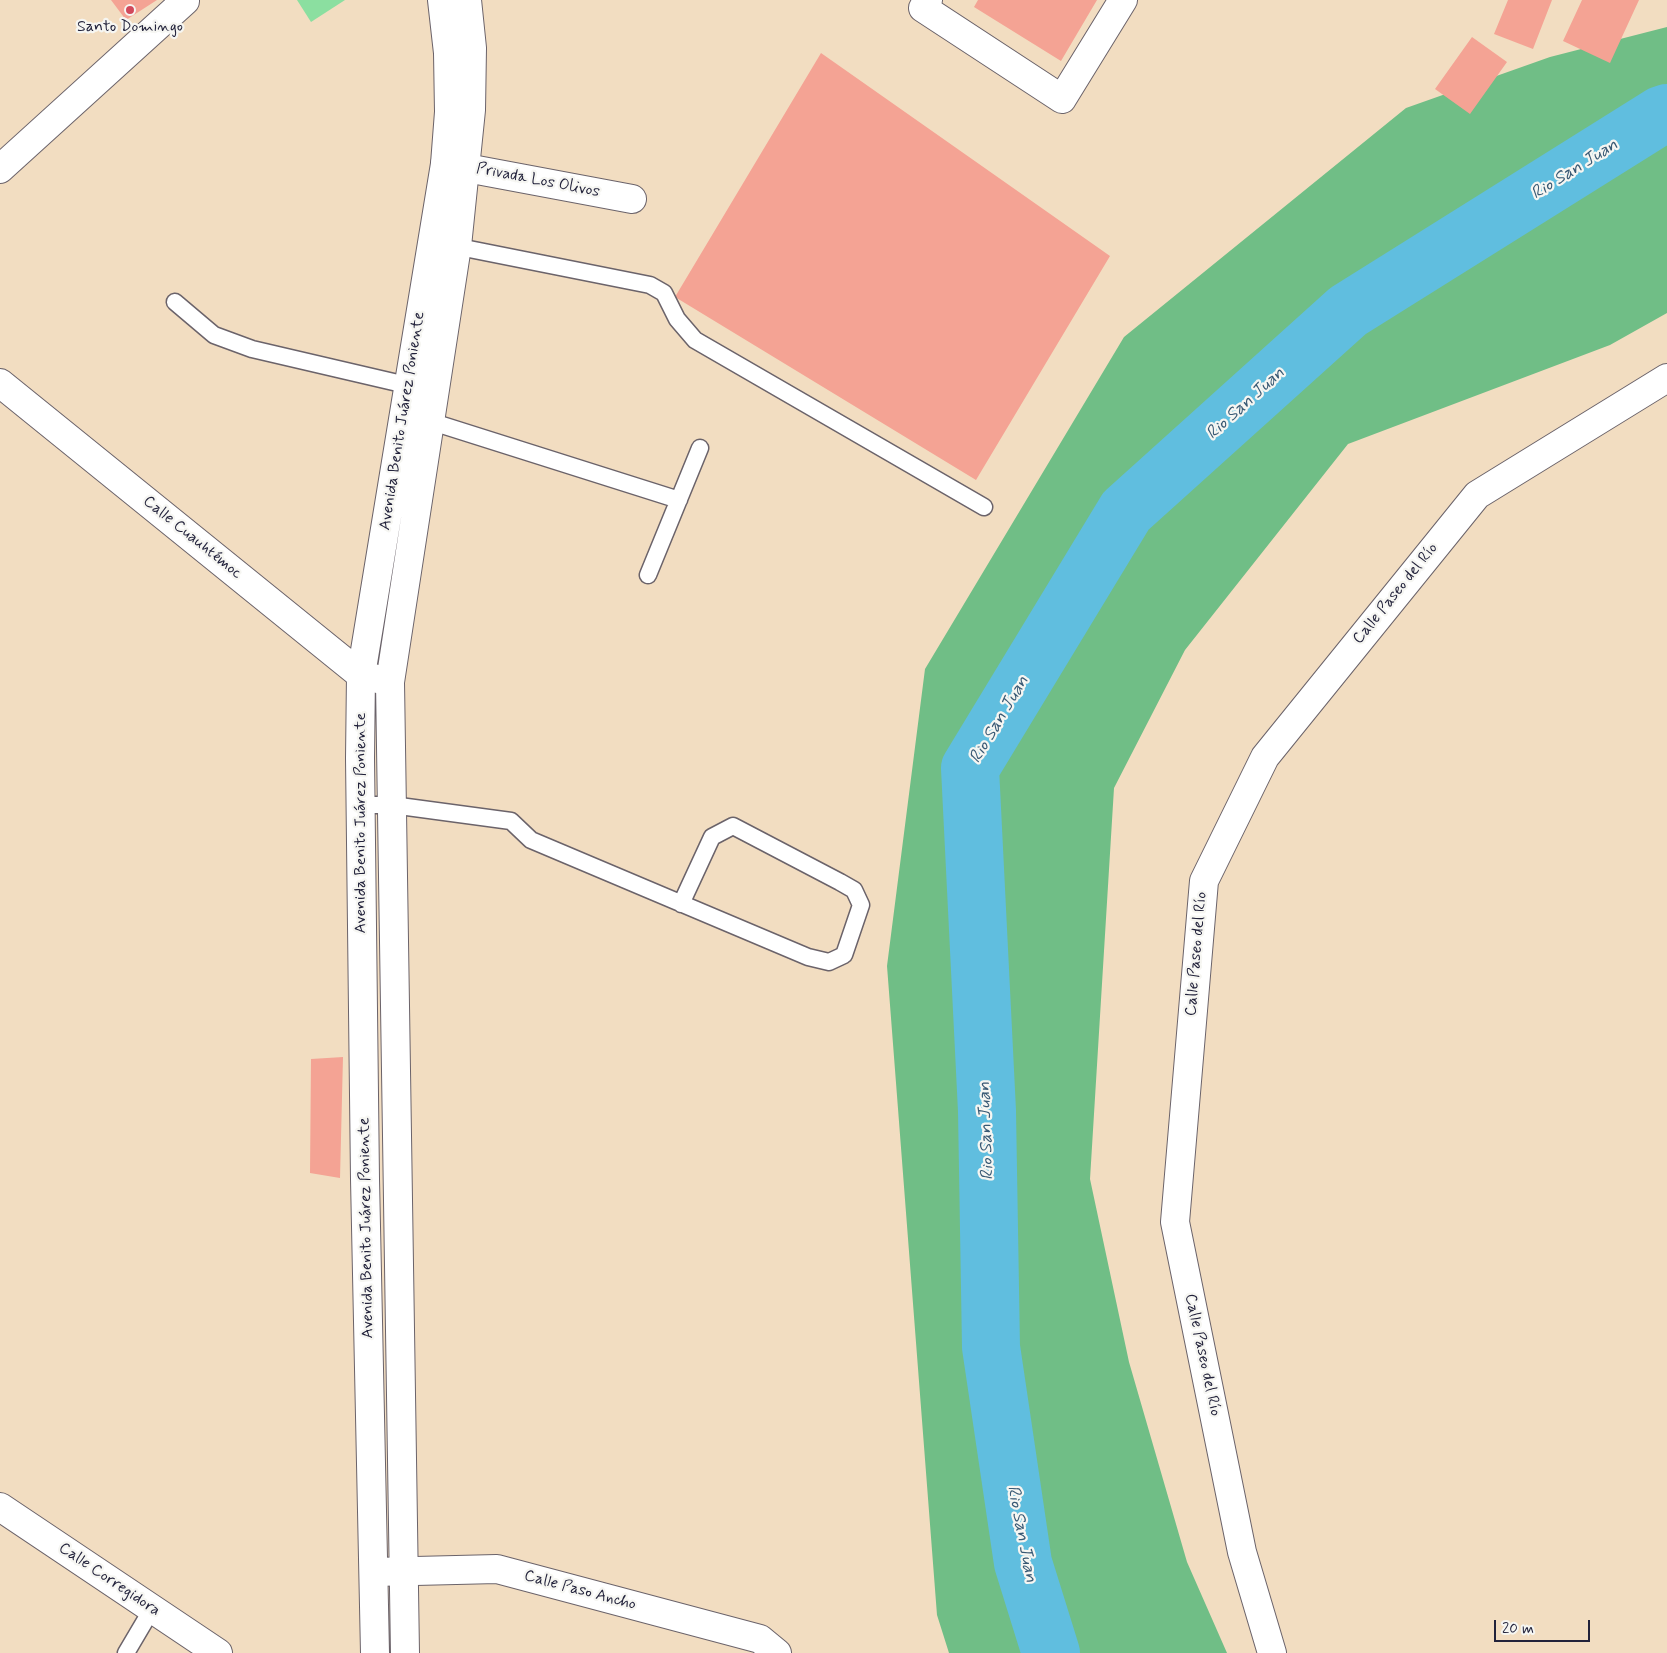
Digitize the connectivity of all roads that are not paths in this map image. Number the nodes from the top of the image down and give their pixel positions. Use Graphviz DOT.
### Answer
graph roads {
  1 [pos="186,0"];
  2 [pos="442,0"];
  3 [pos="467,0"];
  4 [pos="928,0"];
  5 [pos="1123,0"];
  6 [pos="455,166"];
  7 [pos="0,169"];
  8 [pos="632,199"];
  9 [pos="444,244"];
  10 [pos="175,302"];
  11 [pos="1667,378"];
  12 [pos="0,383"];
  13 [pos="422,389"];
  14 [pos="417,418"];
  15 [pos="700,448"];
  16 [pos="679,500"];
  17 [pos="984,506"];
  18 [pos="648,576"];
  19 [pos="361,675"];
  20 [pos="390,682"];
  21 [pos="361,804"];
  22 [pos="392,805"];
  23 [pos="681,904"];
  24 [pos="0,1508"];
  25 [pos="403,1570"];
  26 [pos="374,1572"];
  27 [pos="152,1609"];
  28 [pos="126,1653"];
  29 [pos="218,1653"];
  30 [pos="375,1653"];
  31 [pos="405,1653"];
  32 [pos="777,1653"];
  33 [pos="1272,1653"];
  1 -- 7 [label="street"];
  2 -- 6 [label="street, Avenida Benito Juárez Poniente"];
  3 -- 6 [label="street, Avenida Benito Juárez Poniente"];
  4 -- 5 [label="street"];
  6 -- 8 [label="street, Privada Los Olivos"];
  6 -- 9 [label="street, Avenida Benito Juárez Poniente"];
  9 -- 13 [label="street, Avenida Benito Juárez Poniente"];
  9 -- 17 [label="lane"];
  10 -- 13 [label="lane"];
  11 -- 33 [label="street, Calle Paseo del Río"];
  12 -- 19 [label="street, Calle Cuauhtémoc"];
  13 -- 14 [label="street, Avenida Benito Juárez Poniente"];
  14 -- 16 [label="lane"];
  14 -- 19 [label="street, Avenida Benito Juárez Poniente"];
  14 -- 20 [label="street, Avenida Benito Juárez Poniente"];
  15 -- 16 [label="lane"];
  16 -- 18 [label="lane"];
  19 -- 20 [label="street, Calle Cuauhtémoc"];
  19 -- 21 [label="street, Avenida Benito Juárez Poniente"];
  20 -- 22 [label="street, Avenida Benito Juárez Poniente"];
  21 -- 22 [label="lane"];
  21 -- 26 [label="street, Avenida Benito Juárez Poniente"];
  22 -- 23 [label="lane"];
  22 -- 25 [label="street, Avenida Benito Juárez Poniente"];
  23 -- 23 [label="lane"];
  24 -- 27 [label="street, Calle Corregidora"];
  25 -- 26 [label="street, Calle Paso Ancho"];
  25 -- 31 [label="street, Avenida Benito Juárez Poniente"];
  25 -- 32 [label="street, Calle Paso Ancho"];
  26 -- 30 [label="street, Avenida Benito Juárez Poniente"];
  27 -- 28 [label="lane"];
  27 -- 29 [label="street, Calle Corregidora"];
}
